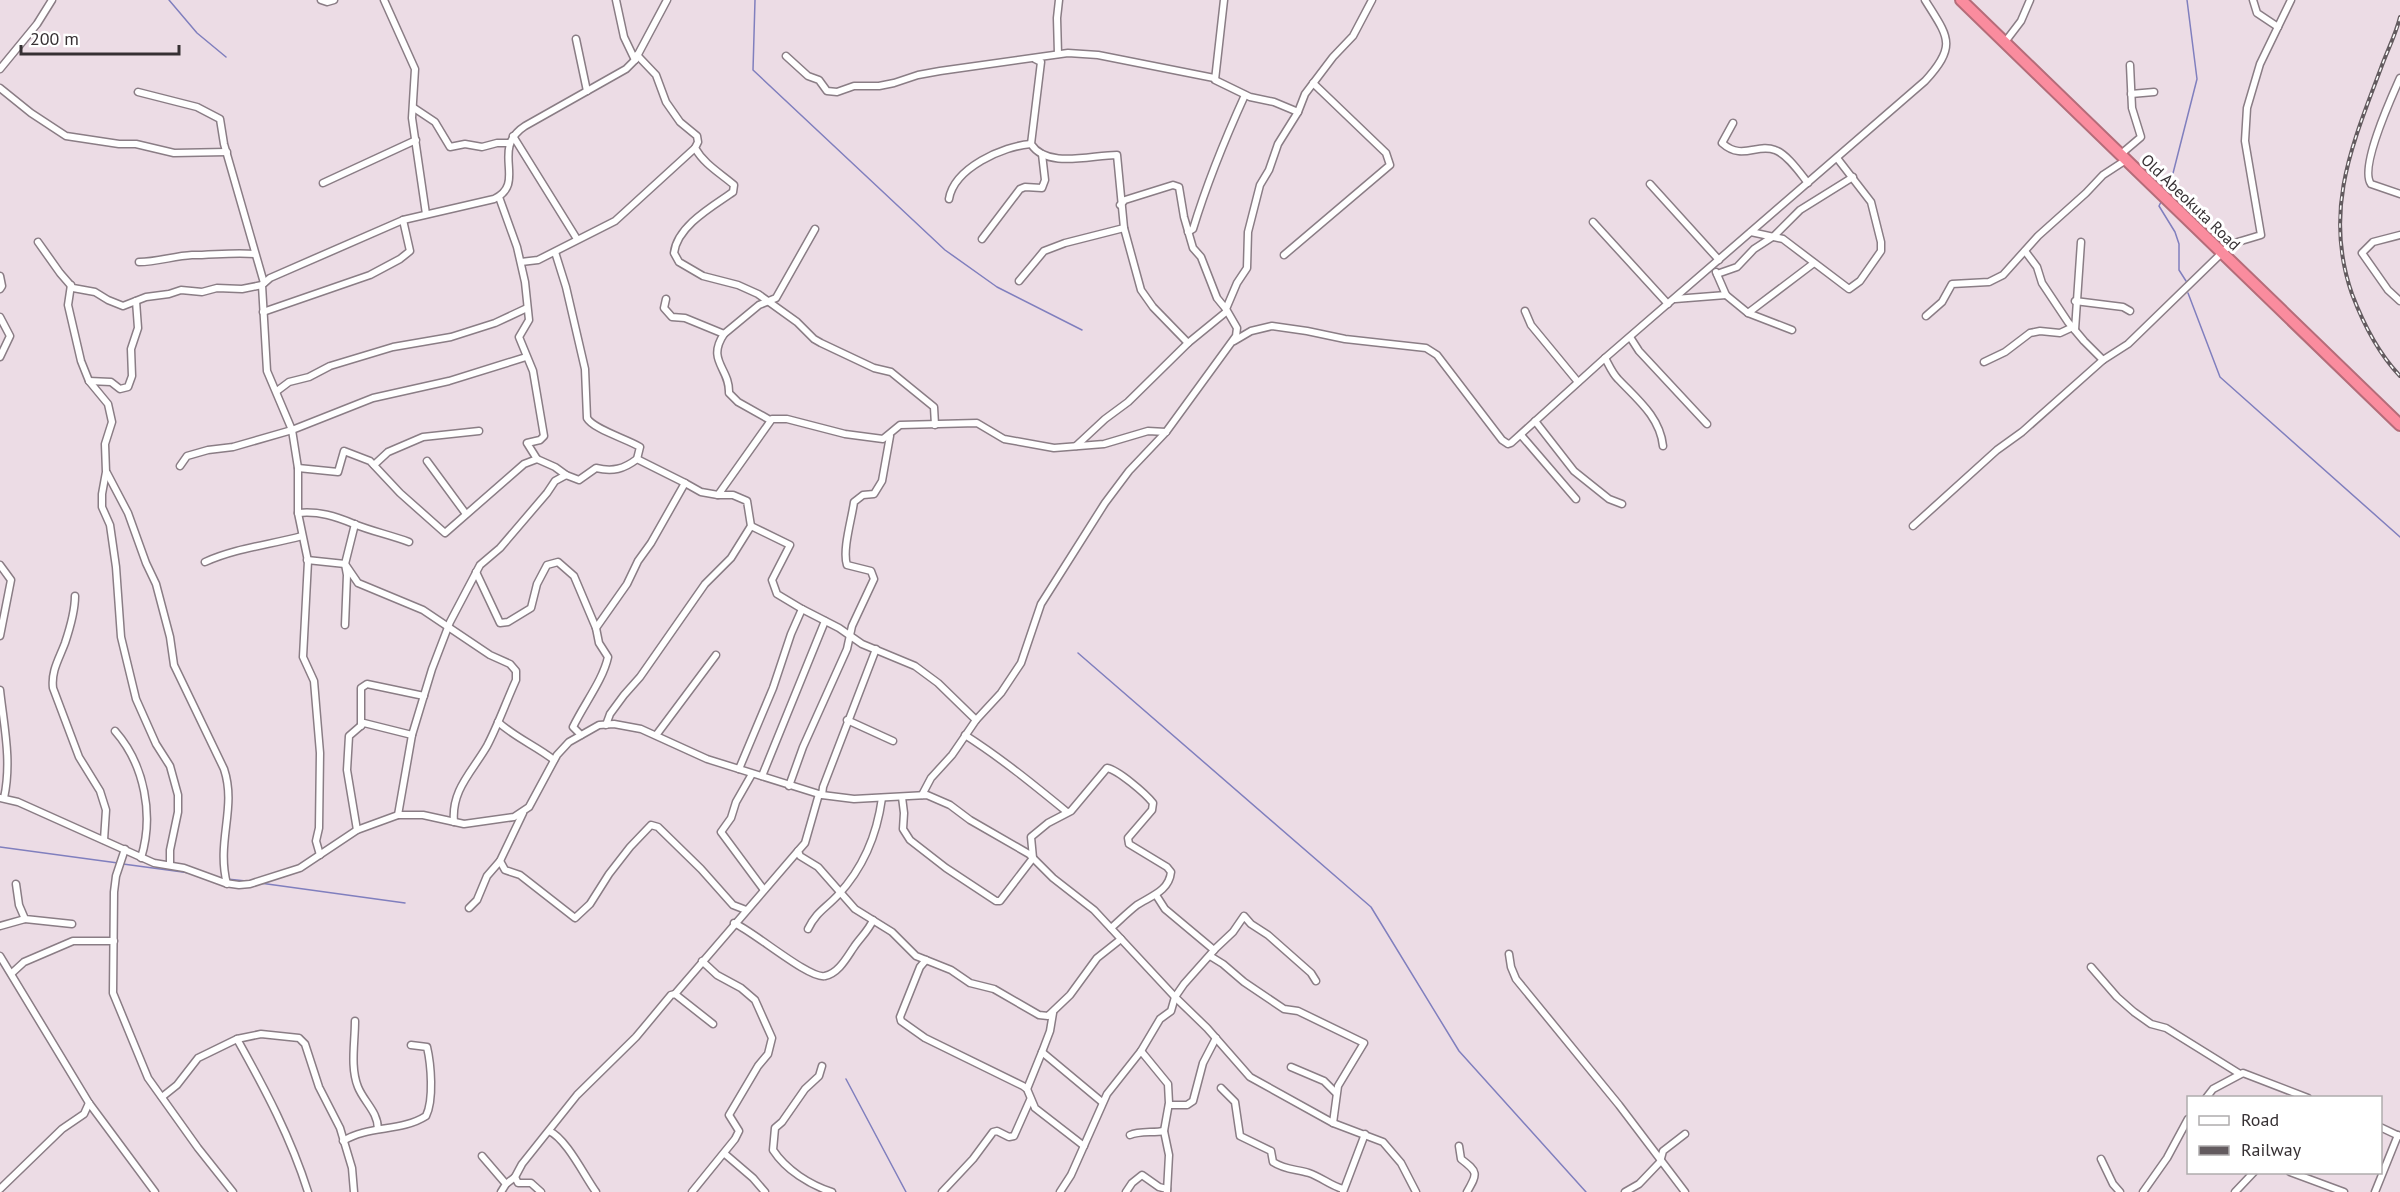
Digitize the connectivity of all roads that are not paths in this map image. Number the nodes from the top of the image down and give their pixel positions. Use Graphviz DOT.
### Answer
graph roads {
  1 [pos="52,0"];
  2 [pos="321,0"];
  3 [pos="334,0"];
  4 [pos="384,0"];
  5 [pos="616,0"];
  6 [pos="668,0"];
  7 [pos="1059,0"];
  8 [pos="1224,0"];
  9 [pos="1372,0"];
  10 [pos="1925,0"];
  11 [pos="1962,0"];
  12 [pos="2030,0"];
  13 [pos="2253,0"];
  14 [pos="2291,0"];
  15 [pos="2278,27"];
  16 [pos="576,39"];
  17 [pos="2005,42"];
  18 [pos="1058,54"];
  19 [pos="786,56"];
  20 [pos="636,57"];
  21 [pos="1035,59"];
  22 [pos="2130,65"];
  23 [pos="0,69"];
  24 [pos="1214,78"];
  25 [pos="2400,78"];
  26 [pos="1312,82"];
  27 [pos="0,88"];
  28 [pos="587,91"];
  29 [pos="138,92"];
  30 [pos="2154,92"];
  31 [pos="2131,94"];
  32 [pos="1245,95"];
  33 [pos="414,108"];
  34 [pos="1298,112"];
  35 [pos="1733,123"];
  36 [pos="513,136"];
  37 [pos="416,140"];
  38 [pos="510,143"];
  39 [pos="1031,144"];
  40 [pos="695,148"];
  41 [pos="227,152"];
  42 [pos="1042,154"];
  43 [pos="2124,157"];
  44 [pos="1837,158"];
  45 [pos="1853,177"];
  46 [pos="323,183"];
  47 [pos="1808,183"];
  48 [pos="1650,184"];
  49 [pos="2400,194"];
  50 [pos="499,197"];
  51 [pos="949,199"];
  52 [pos="1120,205"];
  53 [pos="426,214"];
  54 [pos="403,220"];
  55 [pos="1593,222"];
  56 [pos="1124,228"];
  57 [pos="815,229"];
  58 [pos="1188,232"];
  59 [pos="1751,232"];
  60 [pos="2400,235"];
  61 [pos="1774,236"];
  62 [pos="982,239"];
  63 [pos="577,240"];
  64 [pos="38,242"];
  65 [pos="2081,242"];
  66 [pos="2025,251"];
  67 [pos="555,252"];
  68 [pos="2221,253"];
  69 [pos="255,254"];
  70 [pos="1284,255"];
  71 [pos="139,262"];
  72 [pos="520,262"];
  73 [pos="1716,262"];
  74 [pos="1814,263"];
  75 [pos="1717,274"];
  76 [pos="0,276"];
  77 [pos="1019,281"];
  78 [pos="263,284"];
  79 [pos="71,285"];
  80 [pos="0,289"];
  81 [pos="1726,296"];
  82 [pos="666,299"];
  83 [pos="1674,299"];
  84 [pos="136,301"];
  85 [pos="2075,301"];
  86 [pos="2400,301"];
  87 [pos="770,302"];
  88 [pos="1668,304"];
  89 [pos="526,308"];
  90 [pos="1226,311"];
  91 [pos="1525,311"];
  92 [pos="2130,311"];
  93 [pos="263,312"];
  94 [pos="1748,313"];
  95 [pos="1926,316"];
  96 [pos="0,317"];
  97 [pos="2074,328"];
  98 [pos="1792,330"];
  99 [pos="724,334"];
  100 [pos="1630,337"];
  101 [pos="1233,341"];
  102 [pos="1188,344"];
  103 [pos="0,357"];
  104 [pos="526,357"];
  105 [pos="1605,358"];
  106 [pos="2103,360"];
  107 [pos="1984,362"];
  108 [pos="89,381"];
  109 [pos="1578,382"];
  110 [pos="276,391"];
  111 [pos="770,420"];
  112 [pos="1535,421"];
  113 [pos="1707,424"];
  114 [pos="935,425"];
  115 [pos="2400,425"];
  116 [pos="292,430"];
  117 [pos="479,431"];
  118 [pos="1166,432"];
  119 [pos="890,435"];
  120 [pos="1521,435"];
  121 [pos="1663,446"];
  122 [pos="1075,447"];
  123 [pos="537,459"];
  124 [pos="638,459"];
  125 [pos="427,461"];
  126 [pos="374,465"];
  127 [pos="180,466"];
  128 [pos="298,468"];
  129 [pos="106,472"];
  130 [pos="566,475"];
  131 [pos="685,483"];
  132 [pos="718,495"];
  133 [pos="1576,499"];
  134 [pos="1622,504"];
  135 [pos="298,513"];
  136 [pos="466,514"];
  137 [pos="355,524"];
  138 [pos="751,526"];
  139 [pos="1913,526"];
  140 [pos="302,537"];
  141 [pos="409,542"];
  142 [pos="307,560"];
  143 [pos="205,562"];
  144 [pos="345,564"];
  145 [pos="0,565"];
  146 [pos="476,572"];
  147 [pos="75,596"];
  148 [pos="802,609"];
  149 [pos="825,621"];
  150 [pos="345,625"];
  151 [pos="448,628"];
  152 [pos="596,628"];
  153 [pos="0,636"];
  154 [pos="850,636"];
  155 [pos="876,649"];
  156 [pos="716,655"];
  157 [pos="0,690"];
  158 [pos="424,696"];
  159 [pos="847,720"];
  160 [pos="976,720"];
  161 [pos="498,722"];
  162 [pos="2,724"];
  163 [pos="606,725"];
  164 [pos="361,726"];
  165 [pos="115,731"];
  166 [pos="657,734"];
  167 [pos="411,735"];
  168 [pos="580,735"];
  169 [pos="965,735"];
  170 [pos="893,741"];
  171 [pos="554,760"];
  172 [pos="739,769"];
  173 [pos="752,774"];
  174 [pos="762,776"];
  175 [pos="789,786"];
  176 [pos="820,795"];
  177 [pos="922,795"];
  178 [pos="902,797"];
  179 [pos="2,798"];
  180 [pos="882,798"];
  181 [pos="1067,812"];
  182 [pos="524,813"];
  183 [pos="398,815"];
  184 [pos="454,822"];
  185 [pos="357,830"];
  186 [pos="104,840"];
  187 [pos="125,849"];
  188 [pos="798,851"];
  189 [pos="320,855"];
  190 [pos="141,858"];
  191 [pos="1033,858"];
  192 [pos="500,861"];
  193 [pos="170,865"];
  194 [pos="16,884"];
  195 [pos="227,884"];
  196 [pos="764,890"];
  197 [pos="840,892"];
  198 [pos="1156,895"];
  199 [pos="469,908"];
  200 [pos="746,910"];
  201 [pos="25,919"];
  202 [pos="873,920"];
  203 [pos="734,923"];
  204 [pos="72,924"];
  205 [pos="0,926"];
  206 [pos="1110,928"];
  207 [pos="808,929"];
  208 [pos="1121,939"];
  209 [pos="114,941"];
  210 [pos="1212,953"];
  211 [pos="1509,954"];
  212 [pos="0,956"];
  213 [pos="926,960"];
  214 [pos="702,961"];
  215 [pos="2091,967"];
  216 [pos="12,973"];
  217 [pos="1316,981"];
  218 [pos="675,994"];
  219 [pos="1175,997"];
  220 [pos="1053,1013"];
  221 [pos="355,1021"];
  222 [pos="713,1024"];
  223 [pos="1216,1038"];
  224 [pos="237,1039"];
  225 [pos="411,1046"];
  226 [pos="1141,1051"];
  227 [pos="1042,1052"];
  228 [pos="822,1066"];
  229 [pos="1291,1067"];
  230 [pos="2240,1074"];
  231 [pos="1221,1088"];
  232 [pos="1027,1089"];
  233 [pos="1336,1093"];
  234 [pos="2208,1096"];
  235 [pos="2303,1096"];
  236 [pos="162,1097"];
  237 [pos="1030,1100"];
  238 [pos="1102,1102"];
  239 [pos="89,1103"];
  240 [pos="1169,1105"];
  241 [pos="2187,1121"];
  242 [pos="1333,1123"];
  243 [pos="2382,1128"];
  244 [pos="378,1129"];
  245 [pos="549,1131"];
  246 [pos="1164,1131"];
  247 [pos="1365,1134"];
  248 [pos="1685,1134"];
  249 [pos="1130,1135"];
  250 [pos="2399,1136"];
  251 [pos="343,1141"];
  252 [pos="1084,1146"];
  253 [pos="1459,1146"];
  254 [pos="725,1154"];
  255 [pos="482,1156"];
  256 [pos="1659,1159"];
  257 [pos="2101,1159"];
  258 [pos="2253,1174"];
  259 [pos="2293,1174"];
  260 [pos="515,1177"];
  261 [pos="506,1185"];
  262 [pos="0,1189"];
  263 [pos="1167,1190"];
  264 [pos="1343,1191"];
  265 [pos="155,1192"];
  266 [pos="233,1192"];
  267 [pos="308,1192"];
  268 [pos="354,1192"];
  269 [pos="501,1192"];
  270 [pos="541,1192"];
  271 [pos="596,1192"];
  272 [pos="692,1192"];
  273 [pos="765,1192"];
  274 [pos="832,1192"];
  275 [pos="942,1192"];
  276 [pos="1060,1192"];
  277 [pos="1126,1192"];
  278 [pos="1416,1192"];
  279 [pos="1467,1192"];
  280 [pos="1625,1192"];
  281 [pos="1685,1192"];
  282 [pos="2120,1192"];
  283 [pos="2143,1192"];
  284 [pos="2235,1192"];
  285 [pos="2344,1192"];
  286 [pos="2375,1192"];
  1 -- 23 [label="street"];
  2 -- 3 [label="street"];
  4 -- 33 [label="street"];
  5 -- 20 [label="street"];
  6 -- 20 [label="street"];
  7 -- 18 [label="street"];
  8 -- 24 [label="street"];
  9 -- 26 [label="street"];
  10 -- 44 [label="street"];
  11 -- 17 [label="highway, Old Abeokuta Road"];
  12 -- 17 [label="street"];
  13 -- 15 [label="street"];
  14 -- 15 [label="street"];
  15 -- 68 [label="street"];
  16 -- 28 [label="street"];
  17 -- 43 [label="highway, Old Abeokuta Road"];
  18 -- 21 [label="street"];
  18 -- 24 [label="street"];
  19 -- 21 [label="street"];
  20 -- 28 [label="street"];
  20 -- 40 [label="street"];
  21 -- 39 [label="street"];
  22 -- 31 [label="street"];
  24 -- 32 [label="street"];
  25 -- 49 [label="street"];
  26 -- 34 [label="street"];
  26 -- 70 [label="street"];
  27 -- 41 [label="street"];
  28 -- 36 [label="street"];
  29 -- 41 [label="street"];
  30 -- 31 [label="street"];
  31 -- 43 [label="street"];
  32 -- 34 [label="street"];
  32 -- 58 [label="street"];
  33 -- 37 [label="street"];
  33 -- 38 [label="street"];
  34 -- 90 [label="street"];
  35 -- 47 [label="street"];
  36 -- 38 [label="street"];
  36 -- 63 [label="street"];
  37 -- 46 [label="street"];
  37 -- 53 [label="street"];
  38 -- 50 [label="street"];
  39 -- 42 [label="street"];
  39 -- 51 [label="street"];
  40 -- 63 [label="street"];
  40 -- 87 [label="street"];
  41 -- 69 [label="street"];
  42 -- 52 [label="street"];
  42 -- 62 [label="street"];
  43 -- 66 [label="street"];
  43 -- 68 [label="highway, Old Abeokuta Road"];
  44 -- 45 [label="street"];
  44 -- 47 [label="street"];
  45 -- 61 [label="street"];
  45 -- 74 [label="street"];
  47 -- 59 [label="street"];
  48 -- 73 [label="street"];
  50 -- 53 [label="street"];
  50 -- 72 [label="street"];
  52 -- 56 [label="street"];
  52 -- 58 [label="street"];
  53 -- 54 [label="street"];
  54 -- 78 [label="street"];
  54 -- 93 [label="street"];
  55 -- 88 [label="street"];
  56 -- 77 [label="street"];
  56 -- 102 [label="street"];
  57 -- 87 [label="street"];
  58 -- 90 [label="street"];
  59 -- 61 [label="street"];
  59 -- 73 [label="street"];
  60 -- 86 [label="street"];
  61 -- 74 [label="street"];
  61 -- 75 [label="street"];
  63 -- 67 [label="street"];
  64 -- 79 [label="street"];
  65 -- 85 [label="street"];
  66 -- 95 [label="street"];
  66 -- 97 [label="street"];
  67 -- 72 [label="street"];
  67 -- 124 [label="street"];
  68 -- 106 [label="street"];
  68 -- 115 [label="highway, Old Abeokuta Road"];
  69 -- 71 [label="street"];
  69 -- 78 [label="street"];
  72 -- 89 [label="street"];
  73 -- 75 [label="street"];
  73 -- 83 [label="street"];
  74 -- 94 [label="street"];
  75 -- 81 [label="street"];
  76 -- 80 [label="street"];
  78 -- 84 [label="street"];
  78 -- 93 [label="street"];
  79 -- 84 [label="street"];
  79 -- 108 [label="street"];
  81 -- 83 [label="street"];
  81 -- 94 [label="street"];
  82 -- 99 [label="street"];
  83 -- 88 [label="street"];
  84 -- 108 [label="street"];
  85 -- 92 [label="street"];
  85 -- 97 [label="street"];
  87 -- 99 [label="street"];
  87 -- 114 [label="street"];
  88 -- 100 [label="street"];
  89 -- 104 [label="street"];
  89 -- 110 [label="street"];
  90 -- 101 [label="street"];
  90 -- 102 [label="street"];
  91 -- 109 [label="street"];
  93 -- 110 [label="street"];
  94 -- 98 [label="street"];
  96 -- 103 [label="street"];
  97 -- 106 [label="street"];
  97 -- 107 [label="street"];
  99 -- 111 [label="street"];
  100 -- 105 [label="street"];
  100 -- 113 [label="street"];
  101 -- 118 [label="street"];
  101 -- 120 [label="street"];
  102 -- 122 [label="street"];
  104 -- 116 [label="street"];
  104 -- 123 [label="street"];
  105 -- 109 [label="street"];
  105 -- 121 [label="street"];
  106 -- 139 [label="street"];
  108 -- 129 [label="street"];
  109 -- 112 [label="street"];
  110 -- 116 [label="street"];
  111 -- 119 [label="street"];
  111 -- 132 [label="street"];
  112 -- 120 [label="street"];
  112 -- 134 [label="street"];
  114 -- 119 [label="street"];
  114 -- 122 [label="street"];
  116 -- 127 [label="street"];
  116 -- 128 [label="street"];
  117 -- 126 [label="street"];
  118 -- 122 [label="street"];
  118 -- 160 [label="street"];
  119 -- 154 [label="street"];
  120 -- 133 [label="street"];
  123 -- 130 [label="street"];
  123 -- 136 [label="street"];
  124 -- 130 [label="street"];
  124 -- 131 [label="street"];
  125 -- 136 [label="street"];
  126 -- 128 [label="street"];
  126 -- 136 [label="street"];
  128 -- 135 [label="street"];
  129 -- 193 [label="street"];
  129 -- 195 [label="street"];
  130 -- 146 [label="street"];
  131 -- 132 [label="street"];
  131 -- 152 [label="street"];
  132 -- 138 [label="street"];
  135 -- 137 [label="street"];
  135 -- 140 [label="street"];
  137 -- 141 [label="street"];
  137 -- 144 [label="street"];
  138 -- 148 [label="street"];
  138 -- 163 [label="street"];
  140 -- 142 [label="street"];
  140 -- 143 [label="street"];
  142 -- 144 [label="street"];
  142 -- 189 [label="street"];
  144 -- 150 [label="street"];
  144 -- 151 [label="street"];
  145 -- 153 [label="street"];
  146 -- 151 [label="street"];
  146 -- 152 [label="street"];
  147 -- 186 [label="street"];
  148 -- 149 [label="street"];
  148 -- 172 [label="street"];
  149 -- 154 [label="street"];
  149 -- 174 [label="street"];
  151 -- 158 [label="street"];
  151 -- 161 [label="street"];
  152 -- 168 [label="street"];
  154 -- 155 [label="street"];
  154 -- 175 [label="street"];
  155 -- 159 [label="street"];
  155 -- 160 [label="street"];
  156 -- 166 [label="street"];
  157 -- 162 [label="street"];
  158 -- 164 [label="street"];
  158 -- 167 [label="street"];
  159 -- 170 [label="street"];
  159 -- 176 [label="street"];
  160 -- 169 [label="street"];
  161 -- 171 [label="street"];
  161 -- 184 [label="street"];
  162 -- 179 [label="street"];
  163 -- 166 [label="street"];
  163 -- 168 [label="street"];
  164 -- 167 [label="street"];
  164 -- 185 [label="street"];
  165 -- 190 [label="street"];
  166 -- 172 [label="street"];
  167 -- 183 [label="street"];
  168 -- 171 [label="street"];
  169 -- 177 [label="street"];
  169 -- 181 [label="street"];
  171 -- 182 [label="street"];
  172 -- 173 [label="street"];
  173 -- 174 [label="street"];
  173 -- 196 [label="street"];
  174 -- 175 [label="street"];
  175 -- 176 [label="street"];
  176 -- 180 [label="street"];
  176 -- 188 [label="street"];
  177 -- 178 [label="street"];
  177 -- 191 [label="street"];
  178 -- 180 [label="street"];
  178 -- 191 [label="street"];
  179 -- 186 [label="street"];
  180 -- 197 [label="street"];
  181 -- 191 [label="street"];
  181 -- 198 [label="street"];
  182 -- 184 [label="street"];
  182 -- 192 [label="street"];
  183 -- 184 [label="street"];
  183 -- 185 [label="street"];
  185 -- 189 [label="street"];
  186 -- 187 [label="street"];
  187 -- 190 [label="street"];
  187 -- 209 [label="street"];
  188 -- 196 [label="street"];
  188 -- 197 [label="street"];
  189 -- 195 [label="street"];
  190 -- 193 [label="street"];
  191 -- 206 [label="street"];
  192 -- 199 [label="street"];
  192 -- 200 [label="street"];
  193 -- 195 [label="street"];
  194 -- 201 [label="street"];
  196 -- 200 [label="street"];
  197 -- 202 [label="street"];
  197 -- 207 [label="street"];
  198 -- 206 [label="street"];
  198 -- 210 [label="street"];
  200 -- 203 [label="street"];
  201 -- 204 [label="street"];
  201 -- 205 [label="street"];
  202 -- 203 [label="street"];
  202 -- 213 [label="street"];
  203 -- 214 [label="street"];
  206 -- 208 [label="street"];
  208 -- 219 [label="street"];
  208 -- 220 [label="street"];
  209 -- 216 [label="street"];
  209 -- 236 [label="street"];
  210 -- 217 [label="street"];
  210 -- 219 [label="street"];
  210 -- 233 [label="street"];
  211 -- 256 [label="street"];
  212 -- 216 [label="street"];
  213 -- 220 [label="street"];
  213 -- 232 [label="street"];
  214 -- 218 [label="street"];
  214 -- 254 [label="street"];
  215 -- 230 [label="street"];
  216 -- 239 [label="street"];
  218 -- 222 [label="street"];
  218 -- 245 [label="street"];
  219 -- 223 [label="street"];
  219 -- 226 [label="street"];
  220 -- 227 [label="street"];
  221 -- 244 [label="street"];
  223 -- 240 [label="street"];
  223 -- 242 [label="street"];
  224 -- 236 [label="street"];
  224 -- 251 [label="street"];
  224 -- 267 [label="street"];
  225 -- 244 [label="street"];
  226 -- 238 [label="street"];
  226 -- 240 [label="street"];
  227 -- 232 [label="street"];
  227 -- 238 [label="street"];
  228 -- 274 [label="street"];
  229 -- 233 [label="street"];
  230 -- 234 [label="street"];
  230 -- 235 [label="street"];
  231 -- 264 [label="street"];
  232 -- 237 [label="street"];
  233 -- 242 [label="street"];
  236 -- 266 [label="street"];
  237 -- 252 [label="street"];
  237 -- 275 [label="street"];
  238 -- 252 [label="street"];
  239 -- 262 [label="street"];
  239 -- 265 [label="street"];
  240 -- 246 [label="street"];
  241 -- 283 [label="street"];
  242 -- 247 [label="street"];
  243 -- 250 [label="street"];
  244 -- 251 [label="street"];
  245 -- 260 [label="street"];
  245 -- 271 [label="street"];
  246 -- 249 [label="street"];
  246 -- 263 [label="street"];
  247 -- 264 [label="street"];
  247 -- 278 [label="street"];
  248 -- 256 [label="street"];
  250 -- 286 [label="street"];
  251 -- 268 [label="street"];
  252 -- 276 [label="street"];
  253 -- 279 [label="street"];
  254 -- 272 [label="street"];
  254 -- 273 [label="street"];
  255 -- 261 [label="street"];
  256 -- 280 [label="street"];
  256 -- 281 [label="street"];
  257 -- 282 [label="street"];
  258 -- 284 [label="street"];
  259 -- 285 [label="street"];
  260 -- 261 [label="street"];
  260 -- 270 [label="street"];
  261 -- 269 [label="street"];
  263 -- 277 [label="street"];
}
